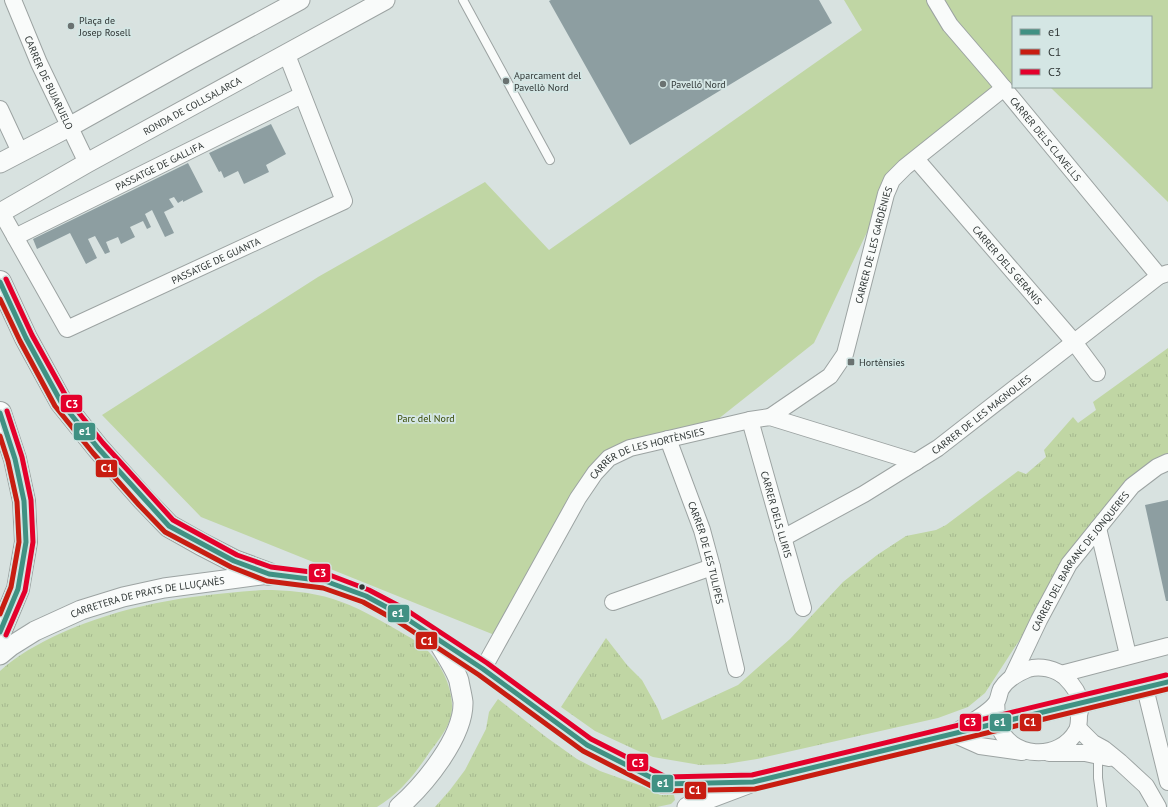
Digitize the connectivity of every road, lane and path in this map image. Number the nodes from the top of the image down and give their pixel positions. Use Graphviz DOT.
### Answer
graph roads {
  1 [pos="13,0"];
  2 [pos="300,0"];
  3 [pos="384,0"];
  4 [pos="463,0"];
  5 [pos="935,0"];
  6 [pos="287,55"];
  7 [pos="1004,88"];
  8 [pos="302,95"];
  9 [pos="0,108"];
  10 [pos="69,127"];
  11 [pos="20,152"];
  12 [pos="916,159"];
  13 [pos="550,160"];
  14 [pos="0,163"];
  15 [pos="87,164"];
  16 [pos="1,213"];
  17 [pos="15,237"];
  18 [pos="1163,275"];
  19 [pos="0,282"];
  20 [pos="1074,342"];
  21 [pos="1096,373"];
  22 [pos="0,413"];
  23 [pos="770,417"];
  24 [pos="750,420"];
  25 [pos="668,439"];
  26 [pos="916,462"];
  27 [pos="1168,462"];
  28 [pos="1098,528"];
  29 [pos="783,538"];
  30 [pos="712,567"];
  31 [pos="269,574"];
  32 [pos="613,602"];
  33 [pos="803,608"];
  34 [pos="0,632"];
  35 [pos="435,637"];
  36 [pos="1168,646"];
  37 [pos="0,655"];
  38 [pos="1128,656"];
  39 [pos="483,669"];
  40 [pos="736,669"];
  41 [pos="1061,674"];
  42 [pos="1012,677"];
  43 [pos="1168,682"];
  44 [pos="1145,688"];
  45 [pos="996,703"];
  46 [pos="1081,703"];
  47 [pos="998,723"];
  48 [pos="1078,728"];
  49 [pos="953,734"];
  50 [pos="1035,753"];
  51 [pos="1098,755"];
  52 [pos="1120,762"];
  53 [pos="753,782"];
  54 [pos="1168,782"];
  55 [pos="399,807"];
  56 [pos="687,807"];
  57 [pos="1102,807"];
  58 [pos="1158,807"];
  1 -- 10 [label="street, CARRER DE BUJARUELO"];
  2 -- 10 [label="street"];
  3 -- 6 [label="street, RONDA DE COLLSALARCA"];
  4 -- 13 [label="lane"];
  5 -- 7 [label="street, CARRER DELS CLAVELLS"];
  6 -- 8 [label="street, PASSATGE DE GUANTA"];
  6 -- 15 [label="street, RONDA DE COLLSALARCA"];
  7 -- 12 [label="street, CARRER DE LES GARDÈNIES"];
  7 -- 18 [label="street, CARRER DELS CLAVELLS"];
  8 -- 17 [label="street, PASSATGE DE GALLIFA"];
  8 -- 17 [label="street, PASSATGE DE GUANTA"];
  9 -- 11 [label="street"];
  10 -- 11 [label="street"];
  10 -- 15 [label="street, CARRER DE BUJARUELO"];
  11 -- 14 [label="street"];
  12 -- 20 [label="street, CARRER DELS GERANIS"];
  12 -- 23 [label="street, CARRER DE LES GARDÈNIES"];
  15 -- 16 [label="street, RONDA DE COLLSALARCA"];
  16 -- 17 [label="street, PASSATGE DE GUANTA"];
  18 -- 20 [label="street, CARRER DE LES MAGNOLIES"];
  19 -- 31 [label="main road"];
  20 -- 21 [label="street, CARRER DELS GERANIS"];
  20 -- 26 [label="street, CARRER DE LES MAGNOLIES"];
  22 -- 34 [label="main road"];
  23 -- 24 [label="street, CARRER DE LES HORTÈNSIES"];
  23 -- 26 [label="street, CARRER DE LES HORTÈNSIES"];
  24 -- 25 [label="street, CARRER DE LES HORTÈNSIES"];
  24 -- 29 [label="street, CARRER DELS LLIRIS"];
  25 -- 30 [label="street, CARRER DE LES TULIPES"];
  25 -- 39 [label="street, CARRER DE LES HORTÈNSIES"];
  26 -- 29 [label="street, CARRER DE LES MAGNOLIES"];
  27 -- 28 [label="street, CARRER DEL BARRANC DE JONQUERES"];
  28 -- 38 [label="street"];
  28 -- 42 [label="street, CARRER DEL BARRANC DE JONQUERES"];
  29 -- 33 [label="street, CARRER DELS LLIRIS"];
  30 -- 32 [label="street"];
  30 -- 40 [label="street, CARRER DE LES TULIPES"];
  31 -- 35 [label="street, CARRETERA DE PRATS DE LLUÇANÈS"];
  31 -- 37 [label="street, CARRETERA DE PRATS DE LLUÇANÈS"];
  35 -- 39 [label="street, CARRETERA DE PRATS DE LLUÇANÈS"];
  35 -- 55 [label="street, CARRETERA DE PRATS DE LLUÇANÈS"];
  36 -- 38 [label="street"];
  38 -- 41 [label="street"];
  39 -- 53 [label="street, CARRETERA DE PRATS DE LLUÇANÈS"];
  41 -- 42 [label="street, CARRETERA DE PRATS DE LLUÇANÈS"];
  41 -- 46 [label="street, CARRETERA DE PRATS DE LLUÇANÈS"];
  42 -- 45 [label="street, CARRETERA DE PRATS DE LLUÇANÈS"];
  43 -- 44 [label="street, CARRETERA DE PRATS DE LLUÇANÈS"];
  44 -- 46 [label="street, CARRETERA DE PRATS DE LLUÇANÈS"];
  44 -- 54 [label="street"];
  45 -- 47 [label="street"];
  45 -- 49 [label="street, CARRETERA DE PRATS DE LLUÇANÈS"];
  46 -- 47 [label="street, CARRETERA DE PRATS DE LLUÇANÈS"];
  46 -- 48 [label="street"];
  47 -- 49 [label="street, CARRETERA DE PRATS DE LLUÇANÈS"];
  47 -- 50 [label="street"];
  48 -- 50 [label="street"];
  48 -- 52 [label="street"];
  49 -- 50 [label="street"];
  49 -- 53 [label="street, CARRETERA DE PRATS DE LLUÇANÈS"];
  50 -- 51 [label="street"];
  51 -- 52 [label="street"];
  51 -- 57 [label="lane"];
  52 -- 58 [label="street"];
  53 -- 56 [label="street, CARRETERA DE PRATS DE LLUÇANÈS"];
}
